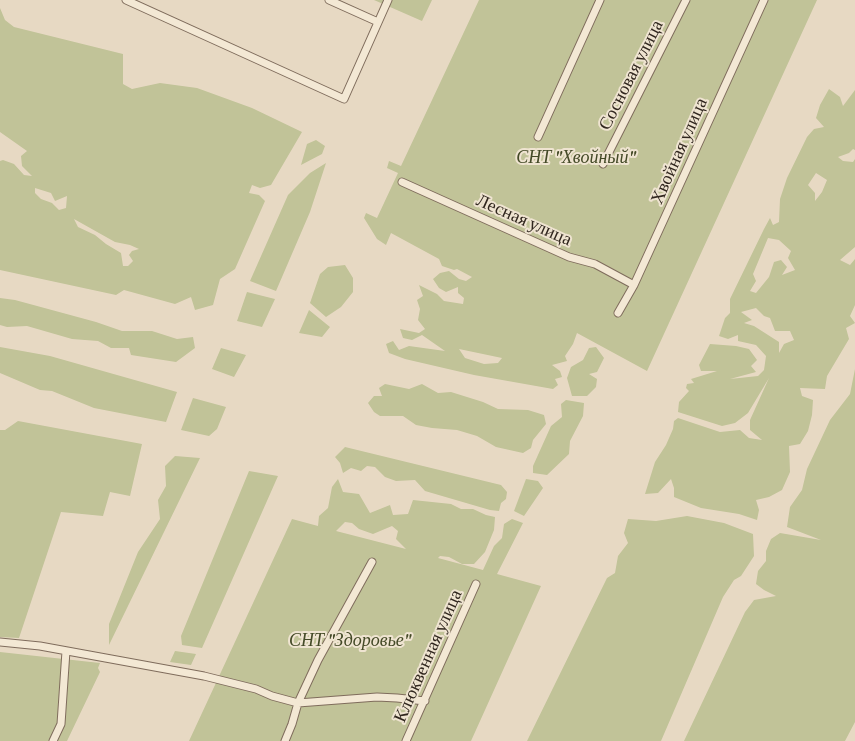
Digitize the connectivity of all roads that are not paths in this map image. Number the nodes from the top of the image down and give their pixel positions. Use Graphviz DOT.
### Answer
graph roads {
  1 [pos="126,0"];
  2 [pos="329,0"];
  3 [pos="388,0"];
  4 [pos="600,0"];
  5 [pos="686,0"];
  6 [pos="764,0"];
  7 [pos="378,22"];
  8 [pos="538,136"];
  9 [pos="603,164"];
  10 [pos="402,182"];
  11 [pos="634,285"];
  12 [pos="618,313"];
  13 [pos="372,562"];
  14 [pos="476,584"];
  15 [pos="0,642"];
  16 [pos="66,651"];
  17 [pos="425,701"];
  18 [pos="298,703"];
  19 [pos="53,741"];
  20 [pos="285,741"];
  21 [pos="406,741"];
  1 -- 7 [label="street"];
  2 -- 7 [label="street"];
  3 -- 7 [label="street"];
  4 -- 8 [label="street"];
  5 -- 9 [label="street, Сосновая улица"];
  6 -- 11 [label="street, Хвойная улица"];
  10 -- 11 [label="street, Лесная улица"];
  11 -- 12 [label="street, Хвойная улица"];
  13 -- 18 [label="street"];
  14 -- 17 [label="street, Клюквенная улица"];
  15 -- 16 [label="street"];
  16 -- 18 [label="street"];
  16 -- 19 [label="street"];
  17 -- 18 [label="street"];
  17 -- 21 [label="street, Клюквенная улица"];
  18 -- 20 [label="street"];
}
